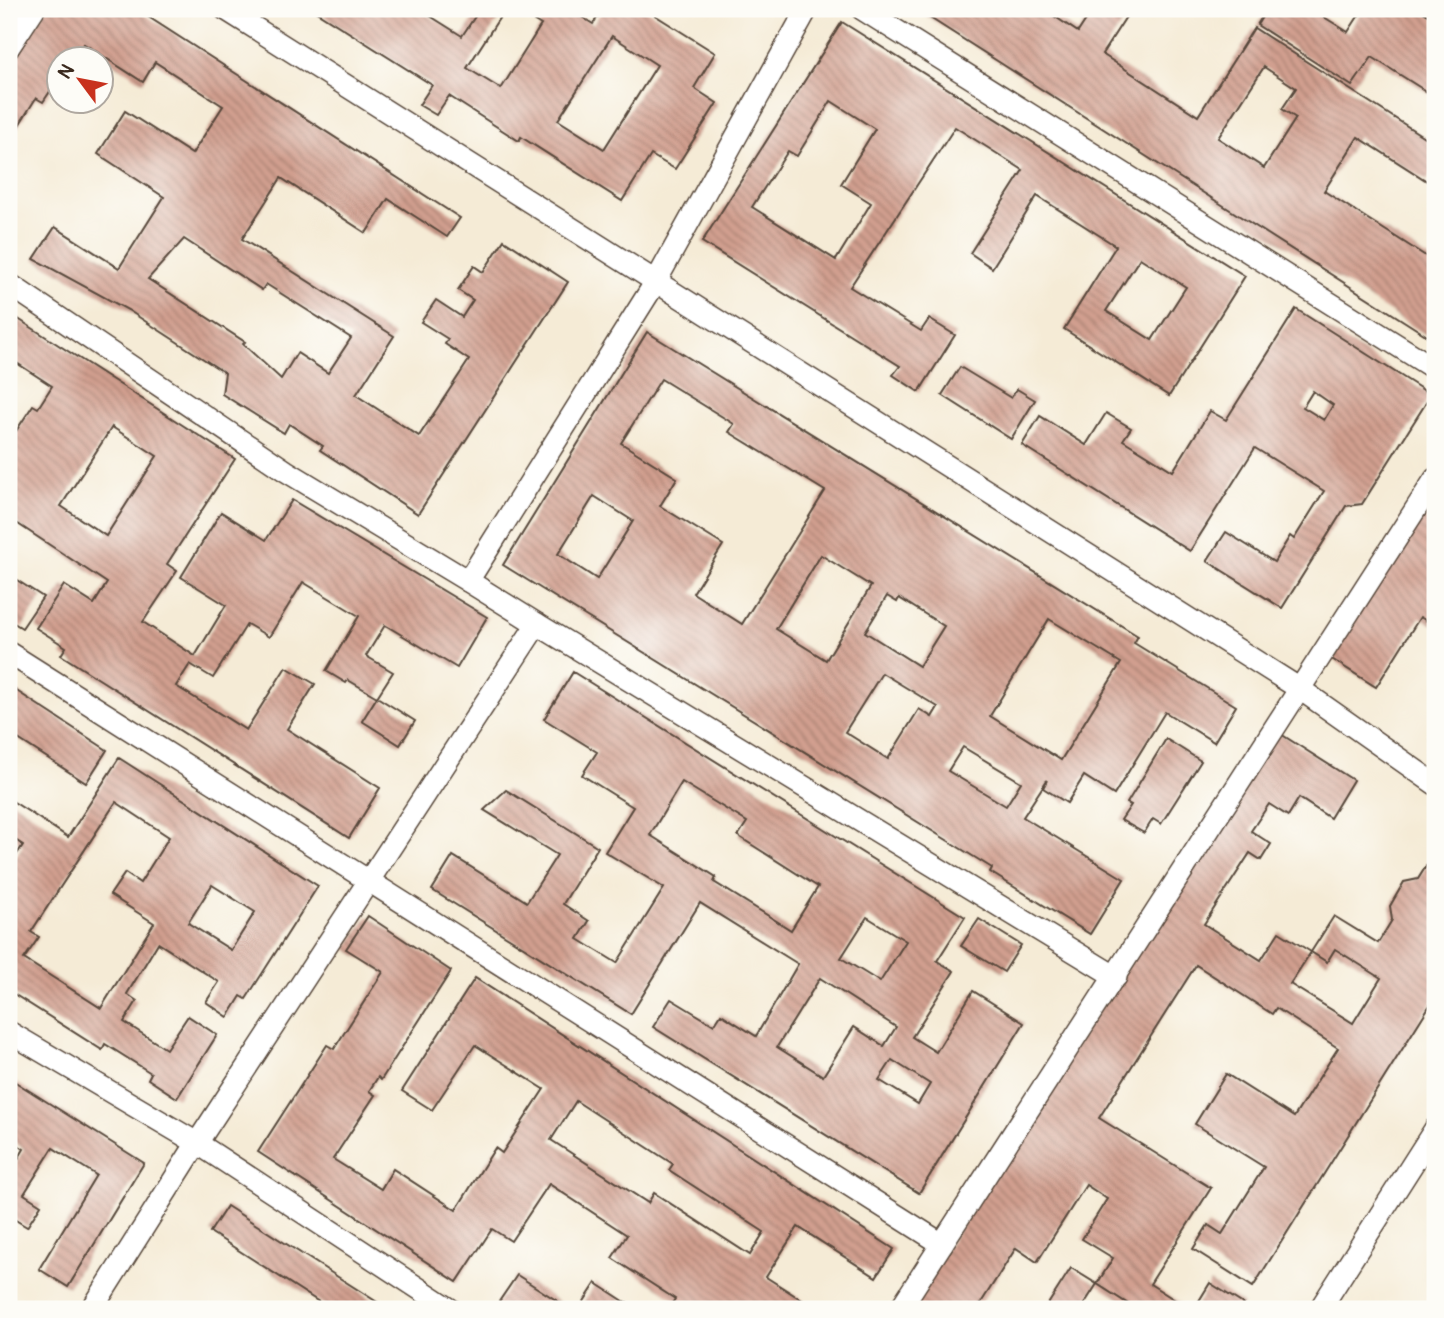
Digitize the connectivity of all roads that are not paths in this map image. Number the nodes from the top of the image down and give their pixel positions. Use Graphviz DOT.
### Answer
graph roads {
  1 [pos="34,9"];
  2 [pos="225,9"];
  3 [pos="807,9"];
  4 [pos="862,9"];
  5 [pos="9,47"];
  6 [pos="655,283"];
  7 [pos="9,284"];
  8 [pos="1435,369"];
  9 [pos="1435,479"];
  10 [pos="468,581"];
  11 [pos="537,624"];
  12 [pos="9,653"];
  13 [pos="1300,689"];
  14 [pos="1435,784"];
  15 [pos="369,880"];
  16 [pos="1116,977"];
  17 [pos="9,1032"];
  18 [pos="1435,1129"];
  19 [pos="197,1143"];
  20 [pos="943,1244"];
  21 [pos="92,1309"];
  22 [pos="450,1309"];
  23 [pos="900,1309"];
  24 [pos="1320,1309"];
  1 -- 5 [label="lane"];
  2 -- 6 [label="lane"];
  3 -- 6 [label="lane"];
  4 -- 8 [label="lane"];
  6 -- 10 [label="lane"];
  6 -- 13 [label="lane"];
  7 -- 10 [label="lane"];
  9 -- 13 [label="lane"];
  10 -- 11 [label="lane"];
  11 -- 15 [label="lane"];
  11 -- 16 [label="lane"];
  12 -- 15 [label="lane"];
  13 -- 14 [label="lane"];
  13 -- 16 [label="lane"];
  15 -- 19 [label="lane"];
  15 -- 20 [label="lane"];
  16 -- 20 [label="lane"];
  17 -- 19 [label="lane"];
  18 -- 24 [label="lane"];
  19 -- 21 [label="lane"];
  19 -- 22 [label="lane"];
  20 -- 23 [label="lane"];
}
